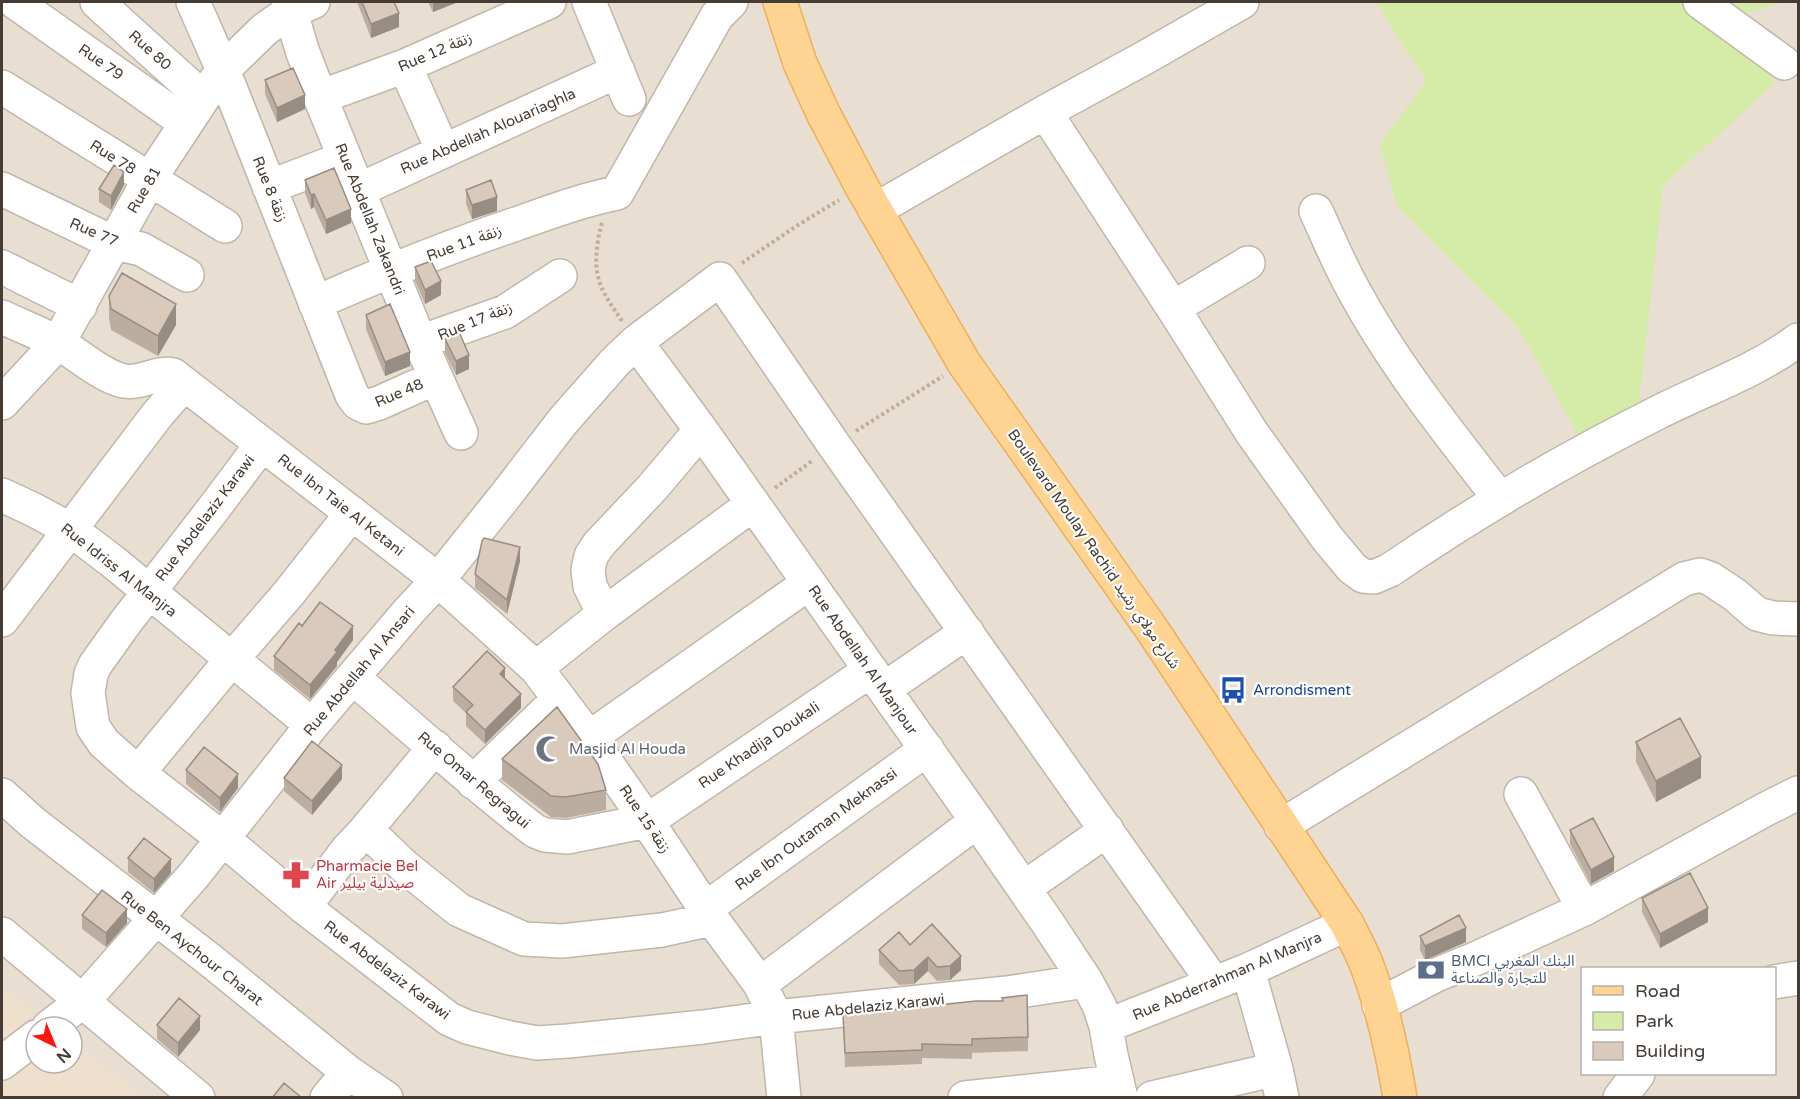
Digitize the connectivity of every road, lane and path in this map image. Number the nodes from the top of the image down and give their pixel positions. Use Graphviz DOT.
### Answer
graph roads {
  1 [pos="15,2"];
  2 [pos="97,2"];
  3 [pos="193,2"];
  4 [pos="549,2"];
  5 [pos="589,2"];
  6 [pos="731,2"];
  7 [pos="780,2"];
  8 [pos="1700,2"];
  9 [pos="1235,4"];
  10 [pos="297,5"];
  11 [pos="1784,63"];
  12 [pos="405,66"];
  13 [pos="223,70"];
  14 [pos="2,87"];
  15 [pos="320,97"];
  16 [pos="195,110"];
  17 [pos="1045,111"];
  18 [pos="443,151"];
  19 [pos="345,158"];
  20 [pos="149,180"];
  21 [pos="269,187"];
  22 [pos="2,189"];
  23 [pos="359,190"];
  24 [pos="617,194"];
  25 [pos="869,199"];
  26 [pos="1316,211"];
  27 [pos="225,226"];
  28 [pos="114,243"];
  29 [pos="1248,263"];
  30 [pos="2,267"];
  31 [pos="391,270"];
  32 [pos="187,274"];
  33 [pos="560,276"];
  34 [pos="720,279"];
  35 [pos="315,303"];
  36 [pos="80,306"];
  37 [pos="1173,308"];
  38 [pos="2,317"];
  39 [pos="1798,340"];
  40 [pos="420,342"];
  41 [pos="636,342"];
  42 [pos="58,343"];
  43 [pos="343,377"];
  44 [pos="435,378"];
  45 [pos="184,384"];
  46 [pos="2,403"];
  47 [pos="701,430"];
  48 [pos="461,433"];
  49 [pos="262,444"];
  50 [pos="2,495"];
  51 [pos="1500,499"];
  52 [pos="753,504"];
  53 [pos="352,513"];
  54 [pos="71,530"];
  55 [pos="438,580"];
  56 [pos="809,583"];
  57 [pos="149,592"];
  58 [pos="604,614"];
  59 [pos="1798,618"];
  60 [pos="2,620"];
  61 [pos="967,632"];
  62 [pos="232,659"];
  63 [pos="536,668"];
  64 [pos="353,678"];
  65 [pos="877,679"];
  66 [pos="559,699"];
  67 [pos="312,725"];
  68 [pos="589,738"];
  69 [pos="435,747"];
  70 [pos="927,749"];
  71 [pos="138,773"];
  72 [pos="473,782"];
  73 [pos="1798,793"];
  74 [pos="1521,794"];
  75 [pos="2,795"];
  76 [pos="647,820"];
  77 [pos="977,820"];
  78 [pos="1281,826"];
  79 [pos="1107,830"];
  80 [pos="364,832"];
  81 [pos="222,838"];
  82 [pos="1024,888"];
  83 [pos="304,907"];
  84 [pos="1584,909"];
  85 [pos="709,914"];
  86 [pos="156,920"];
  87 [pos="1347,924"];
  88 [pos="2,934"];
  89 [pos="1248,970"];
  90 [pos="1798,978"];
  91 [pos="1086,981"];
  92 [pos="1776,982"];
  93 [pos="1214,983"];
  94 [pos="760,984"];
  95 [pos="83,1001"];
  96 [pos="1379,1005"];
  97 [pos="65,1015"];
  98 [pos="776,1017"];
  99 [pos="1106,1026"];
  100 [pos="24,1046"];
  101 [pos="2,1063"];
  102 [pos="348,1072"];
  103 [pos="1637,1075"];
  104 [pos="1279,1083"];
  105 [pos="1119,1090"];
  106 [pos="198,1098"];
  107 [pos="327,1098"];
  108 [pos="386,1098"];
  109 [pos="784,1098"];
  110 [pos="965,1098"];
  111 [pos="1152,1098"];
  112 [pos="1400,1098"];
  113 [pos="1620,1098"];
  1 -- 16 [label="street, Rue 79"];
  2 -- 16 [label="street, Rue 80"];
  3 -- 13 [label="street, Rue 8 زنقة"];
  4 -- 12 [label="street, Rue 12 زنقة"];
  5 -- 18 [label="street, Rue Abdellah Alouariaghla"];
  6 -- 24 [label="street"];
  7 -- 25 [label="main road, Boulevard Moulay Rachid شارع مولاي رشيد"];
  8 -- 11 [label="street"];
  9 -- 17 [label="street"];
  10 -- 13 [label="street, Rue 81"];
  10 -- 15 [label="street, Rue Abdellah Zakandri"];
  12 -- 15 [label="street, Rue 12 زنقة"];
  12 -- 18 [label="street"];
  13 -- 16 [label="street, Rue 81"];
  13 -- 21 [label="street, Rue 8 زنقة"];
  14 -- 20 [label="street, Rue 78"];
  15 -- 19 [label="street, Rue Abdellah Zakandri"];
  16 -- 20 [label="street, Rue 81"];
  17 -- 25 [label="street"];
  17 -- 37 [label="street"];
  18 -- 23 [label="street, Rue Abdellah Alouariaghla"];
  19 -- 21 [label="street"];
  19 -- 23 [label="street, Rue Abdellah Zakandri"];
  20 -- 27 [label="street, Rue 78"];
  20 -- 28 [label="street, Rue 81"];
  21 -- 35 [label="street, Rue 8 زنقة"];
  22 -- 28 [label="street, Rue 77"];
  23 -- 31 [label="street, Rue Abdellah Zakandri"];
  24 -- 31 [label="street, Rue 11 زنقة"];
  24 -- 41 [label="path"];
  25 -- 34 [label="path"];
  25 -- 78 [label="main road, Boulevard Moulay Rachid شارع مولاي رشيد"];
  26 -- 51 [label="street"];
  28 -- 32 [label="street, Rue 77"];
  28 -- 36 [label="street, Rue 81"];
  29 -- 37 [label="street"];
  30 -- 36 [label="street"];
  31 -- 35 [label="street, Rue 11 زنقة"];
  31 -- 40 [label="street, Rue Abdellah Zakandri"];
  33 -- 40 [label="street, Rue 17 زنقة"];
  34 -- 41 [label="street, Rue Abdellah Al Ansari"];
  34 -- 61 [label="street"];
  35 -- 43 [label="street, Rue 8 زنقة"];
  36 -- 42 [label="street, Rue 81"];
  37 -- 51 [label="street"];
  38 -- 42 [label="street, Rue Ibn Taie Al Ketani"];
  39 -- 51 [label="street"];
  40 -- 44 [label="street, Rue Abdellah Zakandri"];
  41 -- 47 [label="street, Rue Abdellah Al Manjour"];
  41 -- 55 [label="street, Rue Abdellah Al Ansari"];
  42 -- 45 [label="street, Rue Ibn Taie Al Ketani"];
  42 -- 46 [label="street, Rue 81"];
  43 -- 44 [label="street, Rue 48"];
  44 -- 48 [label="street, Rue Abdellah Zakandri"];
  45 -- 49 [label="street, Rue Ibn Taie Al Ketani"];
  45 -- 54 [label="street"];
  47 -- 52 [label="street, Rue Abdellah Al Manjour"];
  47 -- 58 [label="street"];
  49 -- 53 [label="street, Rue Ibn Taie Al Ketani"];
  49 -- 57 [label="street, Rue Abdelaziz Karawi"];
  50 -- 54 [label="street, Rue Idriss Al Manjra"];
  52 -- 56 [label="street, Rue Abdellah Al Manjour"];
  52 -- 58 [label="street"];
  53 -- 55 [label="street, Rue Ibn Taie Al Ketani"];
  53 -- 62 [label="street"];
  54 -- 57 [label="street, Rue Idriss Al Manjra"];
  54 -- 60 [label="street"];
  55 -- 63 [label="street, Rue 15 زنقة"];
  55 -- 64 [label="street, Rue Abdellah Al Ansari"];
  56 -- 65 [label="street, Rue Abdellah Al Manjour"];
  56 -- 68 [label="street"];
  57 -- 62 [label="street, Rue Idriss Al Manjra"];
  57 -- 71 [label="street, Rue Abdelaziz Karawi"];
  58 -- 63 [label="street"];
  59 -- 78 [label="street"];
  61 -- 65 [label="street, Rue Khadija Doukali"];
  61 -- 79 [label="street"];
  62 -- 67 [label="street, Rue Idriss Al Manjra"];
  62 -- 71 [label="street"];
  63 -- 66 [label="street, Rue 15 زنقة"];
  64 -- 67 [label="street, Rue Abdellah Al Ansari"];
  64 -- 69 [label="street, Rue Omar Regragui"];
  65 -- 70 [label="street, Rue Abdellah Al Manjour"];
  65 -- 76 [label="street, Rue Khadija Doukali"];
  66 -- 68 [label="street, Rue 15 زنقة"];
  66 -- 72 [label="street"];
  67 -- 81 [label="street, Rue Abdellah Al Ansari"];
  68 -- 76 [label="street, Rue 15 زنقة"];
  69 -- 72 [label="street, Rue Omar Regragui"];
  69 -- 80 [label="street"];
  70 -- 77 [label="street, Rue Abdellah Al Manjour"];
  70 -- 85 [label="street, Rue Ibn Outaman Meknassi"];
  71 -- 81 [label="street, Rue Abdelaziz Karawi"];
  72 -- 76 [label="street, Rue Omar Regragui"];
  73 -- 84 [label="street"];
  74 -- 84 [label="street"];
  75 -- 86 [label="street, Rue Ben Aychour Charat"];
  76 -- 85 [label="street, Rue 15 زنقة"];
  77 -- 82 [label="street, Rue Abdellah Al Manjour"];
  77 -- 94 [label="street"];
  78 -- 87 [label="main road, Boulevard Moulay Rachid شارع مولاي رشيد"];
  79 -- 82 [label="street"];
  79 -- 93 [label="street"];
  80 -- 83 [label="street"];
  80 -- 85 [label="street"];
  81 -- 83 [label="street, Rue Abdelaziz Karawi"];
  81 -- 86 [label="street, Rue Abdellah Al Ansari"];
  82 -- 91 [label="street, Rue Abdellah Al Manjour"];
  83 -- 98 [label="street, Rue Abdelaziz Karawi"];
  84 -- 96 [label="street"];
  85 -- 94 [label="street, Rue 15 زنقة"];
  86 -- 95 [label="street, Rue Abdellah Al Ansari"];
  86 -- 102 [label="street, Rue Ben Aychour Charat"];
  87 -- 89 [label="street, Rue Abderrahman Al Manjra"];
  87 -- 96 [label="main road, Boulevard Moulay Rachid شارع مولاي رشيد"];
  88 -- 95 [label="street"];
  89 -- 93 [label="street, Rue Abderrahman Al Manjra"];
  89 -- 104 [label="street"];
  90 -- 92 [label="street"];
  91 -- 98 [label="street, Rue Abdelaziz Karawi"];
  91 -- 99 [label="street, Rue Abdellah Al Manjour"];
  93 -- 99 [label="street, Rue Abderrahman Al Manjra"];
  94 -- 98 [label="street, Rue 15 زنقة"];
  95 -- 97 [label="street, Rue Abdellah Al Ansari"];
  95 -- 106 [label="street"];
  96 -- 112 [label="main road, Boulevard Moulay Rachid شارع مولاي رشيد"];
  98 -- 109 [label="street, Rue 15 زنقة"];
  99 -- 105 [label="street, Rue Abdellah Al Manjour"];
  100 -- 101 [label="street"];
  102 -- 107 [label="street"];
  102 -- 108 [label="street, Rue Ben Aychour Charat"];
  103 -- 113 [label="street"];
  104 -- 111 [label="street"];
  105 -- 110 [label="street"];
}
